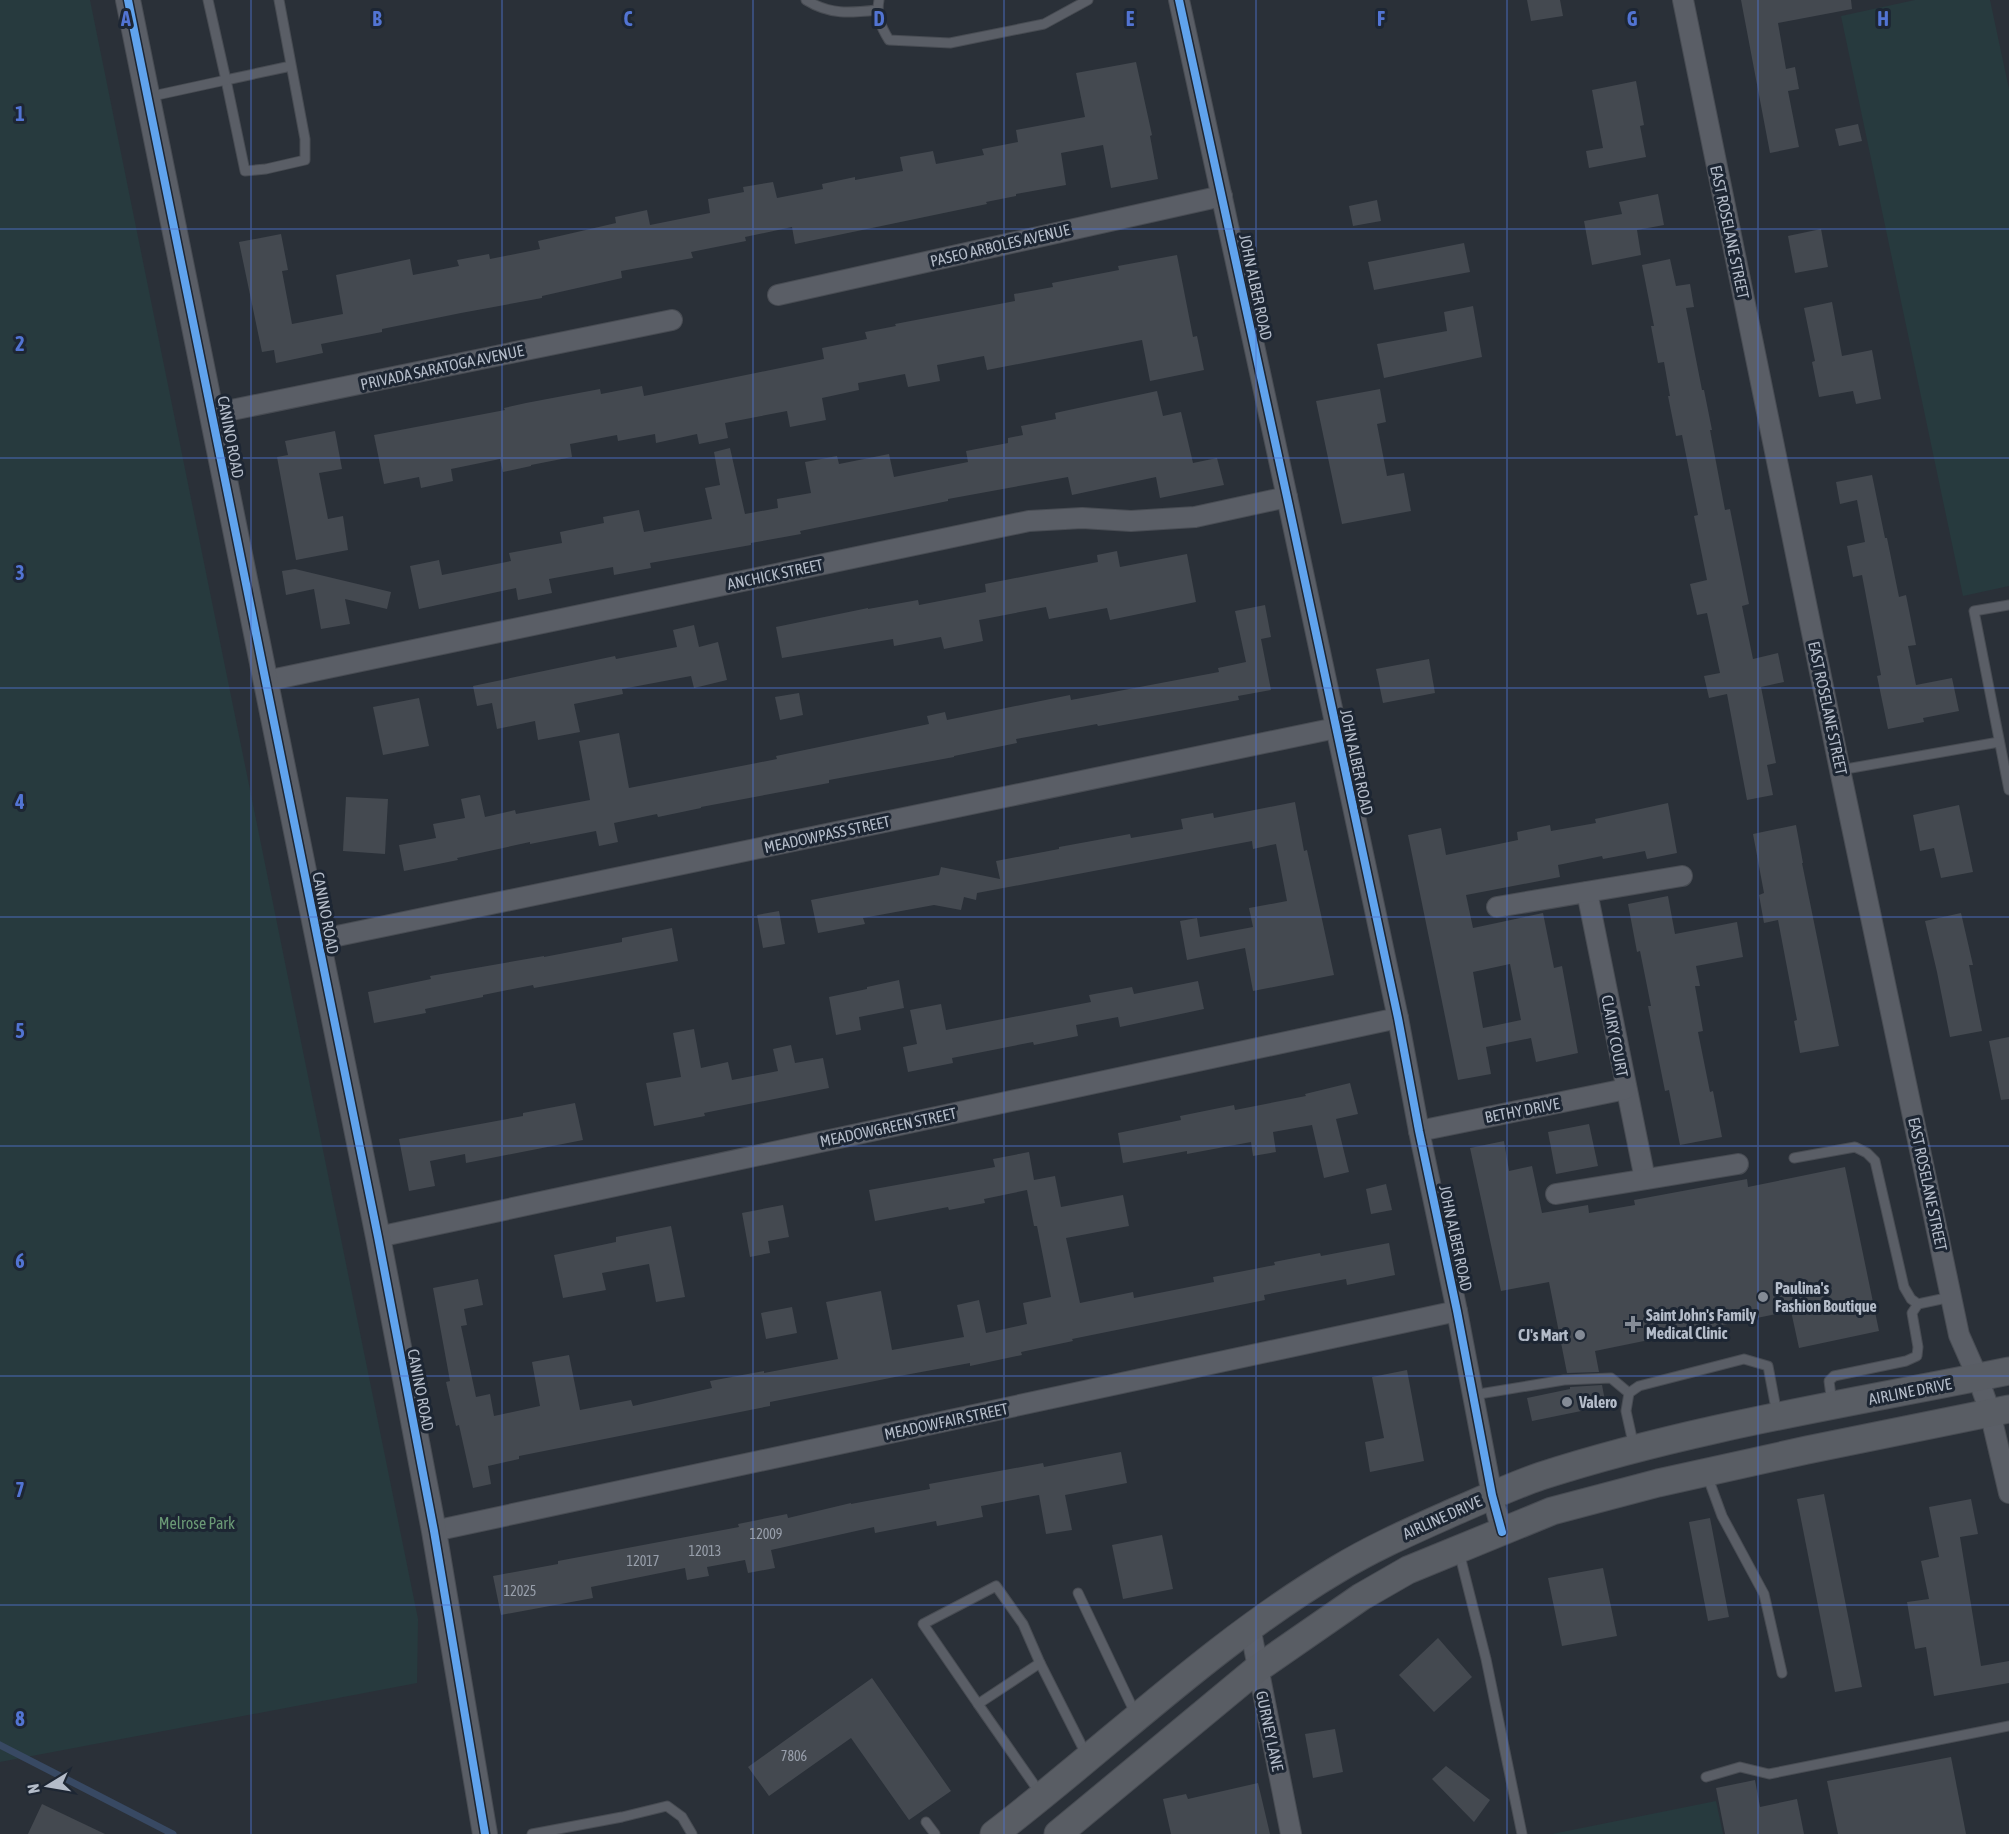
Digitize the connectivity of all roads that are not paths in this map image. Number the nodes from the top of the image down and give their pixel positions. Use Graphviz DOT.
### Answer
graph roads {
  1 [pos="128,0"];
  2 [pos="208,0"];
  3 [pos="279,0"];
  4 [pos="806,0"];
  5 [pos="879,0"];
  6 [pos="1087,0"];
  7 [pos="1179,0"];
  8 [pos="1683,0"];
  9 [pos="877,10"];
  10 [pos="291,66"];
  11 [pos="226,80"];
  12 [pos="148,97"];
  13 [pos="1222,196"];
  14 [pos="778,295"];
  15 [pos="672,320"];
  16 [pos="212,414"];
  17 [pos="1287,497"];
  18 [pos="2009,605"];
  19 [pos="266,681"];
  20 [pos="1336,728"];
  21 [pos="1999,742"];
  22 [pos="1840,770"];
  23 [pos="2009,790"];
  24 [pos="1682,876"];
  25 [pos="1587,892"];
  26 [pos="1497,907"];
  27 [pos="318,940"];
  28 [pos="1398,1017"];
  29 [pos="1626,1089"];
  30 [pos="1419,1131"];
  31 [pos="1794,1158"];
  32 [pos="1738,1164"];
  33 [pos="1645,1179"];
  34 [pos="1556,1194"];
  35 [pos="378,1237"];
  36 [pos="1952,1297"];
  37 [pos="1918,1304"];
  38 [pos="1457,1311"];
  39 [pos="2009,1371"];
  40 [pos="1978,1378"];
  41 [pos="1629,1393"];
  42 [pos="1473,1395"];
  43 [pos="1833,1405"];
  44 [pos="2000,1410"];
  45 [pos="1778,1416"];
  46 [pos="1635,1449"];
  47 [pos="1706,1472"];
  48 [pos="2007,1472"];
  49 [pos="2009,1493"];
  50 [pos="1492,1495"];
  51 [pos="434,1531"];
  52 [pos="1502,1532"];
  53 [pos="1458,1549"];
  54 [pos="1078,1593"];
  55 [pos="1250,1627"];
  56 [pos="1040,1663"];
  57 [pos="1257,1669"];
  58 [pos="1782,1673"];
  59 [pos="978,1704"];
  60 [pos="1137,1717"];
  61 [pos="2009,1726"];
  62 [pos="1088,1758"];
  63 [pos="1706,1777"];
  64 [pos="1043,1797"];
  65 [pos="926,1822"];
  66 [pos="485,1834"];
  67 [pos="532,1834"];
  68 [pos="692,1834"];
  69 [pos="935,1834"];
  70 [pos="994,1834"];
  71 [pos="1058,1834"];
  72 [pos="1291,1834"];
  73 [pos="1522,1834"];
  1 -- 12 [label="street, CANINO ROAD"];
  2 -- 11 [label="lane"];
  3 -- 10 [label="lane"];
  4 -- 9 [label="lane"];
  5 -- 9 [label="lane"];
  6 -- 9 [label="lane"];
  7 -- 13 [label="street, JOHN ALBER ROAD"];
  8 -- 22 [label="street, EAST ROSELANE STREET"];
  10 -- 11 [label="lane"];
  10 -- 11 [label="lane"];
  11 -- 12 [label="lane"];
  12 -- 16 [label="street, CANINO ROAD"];
  13 -- 14 [label="street, PASEO ARBOLES AVENUE"];
  13 -- 17 [label="street, JOHN ALBER ROAD"];
  15 -- 16 [label="street, PRIVADA SARATOGA AVENUE"];
  16 -- 19 [label="street, CANINO ROAD"];
  17 -- 19 [label="street, ANCHICK STREET"];
  17 -- 20 [label="street, JOHN ALBER ROAD"];
  18 -- 21 [label="lane"];
  19 -- 27 [label="street, CANINO ROAD"];
  20 -- 27 [label="street, MEADOWPASS STREET"];
  20 -- 28 [label="street, JOHN ALBER ROAD"];
  21 -- 22 [label="lane"];
  21 -- 23 [label="lane"];
  22 -- 36 [label="street, EAST ROSELANE STREET"];
  24 -- 25 [label="street"];
  25 -- 26 [label="street"];
  25 -- 29 [label="street, CLAIRY COURT"];
  27 -- 35 [label="street, CANINO ROAD"];
  28 -- 30 [label="street, JOHN ALBER ROAD"];
  28 -- 35 [label="street, MEADOWGREEN STREET"];
  29 -- 30 [label="street, BETHY DRIVE"];
  29 -- 33 [label="street, CLAIRY COURT"];
  30 -- 38 [label="street, JOHN ALBER ROAD"];
  31 -- 37 [label="lane"];
  32 -- 33 [label="street"];
  33 -- 34 [label="street"];
  35 -- 51 [label="street, CANINO ROAD"];
  36 -- 37 [label="lane"];
  36 -- 40 [label="street, EAST ROSELANE STREET"];
  37 -- 43 [label="lane"];
  38 -- 42 [label="street, JOHN ALBER ROAD"];
  38 -- 51 [label="street, MEADOWFAIR STREET"];
  39 -- 40 [label="main road, AIRLINE DRIVE"];
  40 -- 43 [label="main road, AIRLINE DRIVE"];
  40 -- 44 [label="street, EAST ROSELANE STREET"];
  41 -- 42 [label="lane"];
  41 -- 45 [label="lane"];
  41 -- 46 [label="lane"];
  42 -- 50 [label="street, JOHN ALBER ROAD"];
  43 -- 45 [label="main road, AIRLINE DRIVE"];
  44 -- 47 [label="main road"];
  44 -- 48 [label="street, EAST ROSELANE STREET"];
  45 -- 46 [label="main road, AIRLINE DRIVE"];
  46 -- 50 [label="main road, AIRLINE DRIVE"];
  47 -- 52 [label="main road"];
  47 -- 58 [label="lane"];
  48 -- 49 [label="street, EAST ROSELANE STREET"];
  50 -- 52 [label="street, JOHN ALBER ROAD"];
  50 -- 55 [label="main road, AIRLINE DRIVE"];
  51 -- 66 [label="street, CANINO ROAD"];
  52 -- 53 [label="main road"];
  53 -- 57 [label="main road"];
  53 -- 73 [label="lane"];
  54 -- 60 [label="lane"];
  55 -- 57 [label="street, GURNEY LANE"];
  55 -- 60 [label="main road, AIRLINE DRIVE"];
  56 -- 59 [label="lane"];
  56 -- 59 [label="lane"];
  56 -- 62 [label="lane"];
  57 -- 71 [label="main road"];
  57 -- 72 [label="street, GURNEY LANE"];
  59 -- 64 [label="lane"];
  60 -- 62 [label="main road, AIRLINE DRIVE"];
  61 -- 63 [label="lane"];
  62 -- 64 [label="main road, AIRLINE DRIVE"];
  64 -- 70 [label="main road, AIRLINE DRIVE"];
  65 -- 69 [label="lane"];
  67 -- 68 [label="lane"];
}
